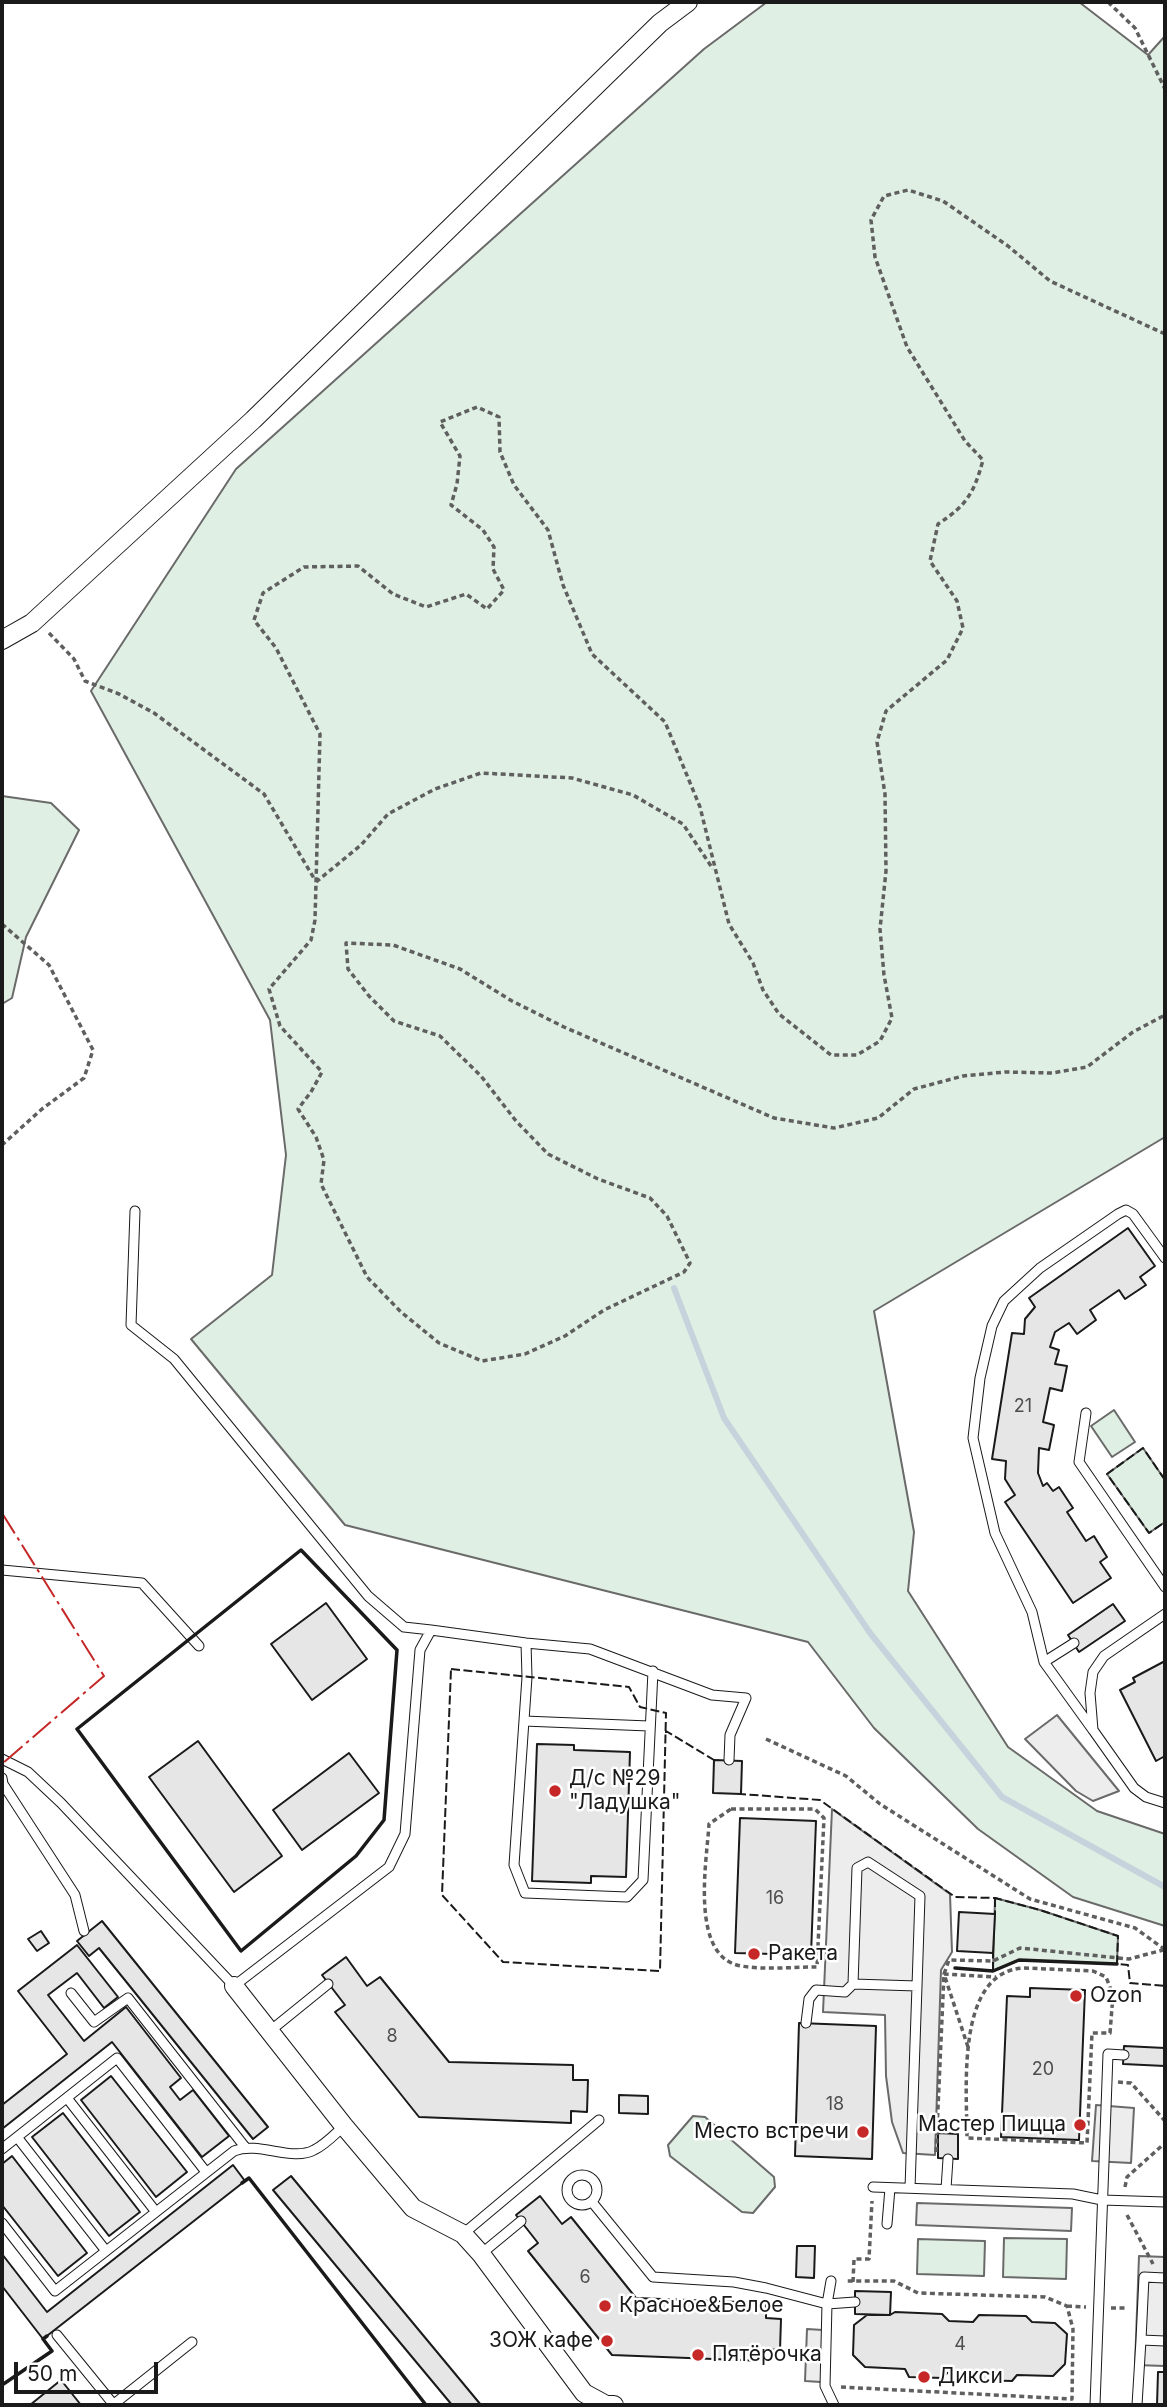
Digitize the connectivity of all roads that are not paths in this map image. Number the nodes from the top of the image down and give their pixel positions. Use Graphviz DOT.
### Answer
graph roads {
  1 [pos="688,2"];
  2 [pos="2,640"];
  3 [pos="135,1211"];
  4 [pos="1165,1258"];
  5 [pos="1086,1413"];
  6 [pos="2,1570"];
  7 [pos="1165,1587"];
  8 [pos="1165,1614"];
  9 [pos="431,1630"];
  10 [pos="526,1643"];
  11 [pos="1074,1643"];
  12 [pos="199,1646"];
  13 [pos="1044,1662"];
  14 [pos="653,1671"];
  15 [pos="524,1721"];
  16 [pos="649,1726"];
  17 [pos="1093,1730"];
  18 [pos="2,1759"];
  19 [pos="729,1760"];
  20 [pos="2,1778"];
  21 [pos="1165,1803"];
  22 [pos="84,1931"];
  23 [pos="328,1984"];
  24 [pos="853,1984"];
  25 [pos="234,1986"];
  26 [pos="917,1986"];
  27 [pos="71,1993"];
  28 [pos="807,2024"];
  29 [pos="270,2031"];
  30 [pos="1124,2055"];
  31 [pos="66,2098"];
  32 [pos="598,2120"];
  33 [pos="344,2126"];
  34 [pos="17,2137"];
  35 [pos="245,2147"];
  36 [pos="2,2149"];
  37 [pos="948,2160"];
  38 [pos="206,2172"];
  39 [pos="873,2188"];
  40 [pos="890,2188"];
  41 [pos="910,2188"];
  42 [pos="946,2189"];
  43 [pos="1102,2200"];
  44 [pos="592,2202"];
  45 [pos="1165,2202"];
  46 [pos="156,2211"];
  47 [pos="521,2221"];
  48 [pos="2,2224"];
  49 [pos="887,2224"];
  50 [pos="463,2234"];
  51 [pos="106,2251"];
  52 [pos="481,2254"];
  53 [pos="1163,2278"];
  54 [pos="831,2281"];
  55 [pos="855,2302"];
  56 [pos="827,2304"];
  57 [pos="57,2335"];
  58 [pos="1141,2340"];
  59 [pos="1165,2341"];
  60 [pos="192,2342"];
  61 [pos="114,2405"];
  62 [pos="614,2405"];
  63 [pos="834,2405"];
  64 [pos="1095,2405"];
  65 [pos="1137,2405"];
  1 -- 2 [label="street"];
  3 -- 9 [label="lane"];
  4 -- 13 [label="lane"];
  5 -- 7 [label="lane"];
  6 -- 12 [label="lane"];
  8 -- 17 [label="lane"];
  9 -- 10 [label="lane"];
  9 -- 25 [label="lane"];
  10 -- 14 [label="lane"];
  10 -- 15 [label="lane"];
  11 -- 13 [label="lane"];
  13 -- 17 [label="lane"];
  14 -- 16 [label="lane"];
  14 -- 19 [label="lane"];
  15 -- 16 [label="lane"];
  15 -- 16 [label="lane"];
  17 -- 21 [label="lane"];
  18 -- 25 [label="lane"];
  20 -- 22 [label="lane"];
  23 -- 29 [label="lane"];
  24 -- 26 [label="lane"];
  24 -- 26 [label="lane"];
  24 -- 28 [label="lane"];
  25 -- 29 [label="street"];
  26 -- 41 [label="lane"];
  27 -- 35 [label="lane"];
  29 -- 33 [label="street"];
  30 -- 43 [label="lane"];
  31 -- 34 [label="lane"];
  31 -- 38 [label="lane"];
  31 -- 46 [label="lane"];
  32 -- 50 [label="lane"];
  33 -- 35 [label="lane"];
  33 -- 50 [label="street"];
  34 -- 36 [label="lane"];
  34 -- 51 [label="lane"];
  35 -- 38 [label="lane"];
  37 -- 42 [label="lane"];
  38 -- 46 [label="lane"];
  39 -- 40 [label="lane"];
  40 -- 41 [label="lane"];
  40 -- 49 [label="lane"];
  41 -- 42 [label="lane"];
  42 -- 43 [label="lane"];
  43 -- 45 [label="lane"];
  43 -- 64 [label="lane"];
  44 -- 56 [label="lane"];
  46 -- 51 [label="lane"];
  47 -- 52 [label="lane"];
  48 -- 51 [label="lane"];
  50 -- 52 [label="street"];
  52 -- 62 [label="street"];
  53 -- 58 [label="lane"];
  54 -- 56 [label="lane"];
  55 -- 56 [label="lane"];
  56 -- 63 [label="lane"];
  57 -- 61 [label="lane"];
  58 -- 59 [label="lane"];
  58 -- 65 [label="lane"];
  60 -- 61 [label="lane"];
}
